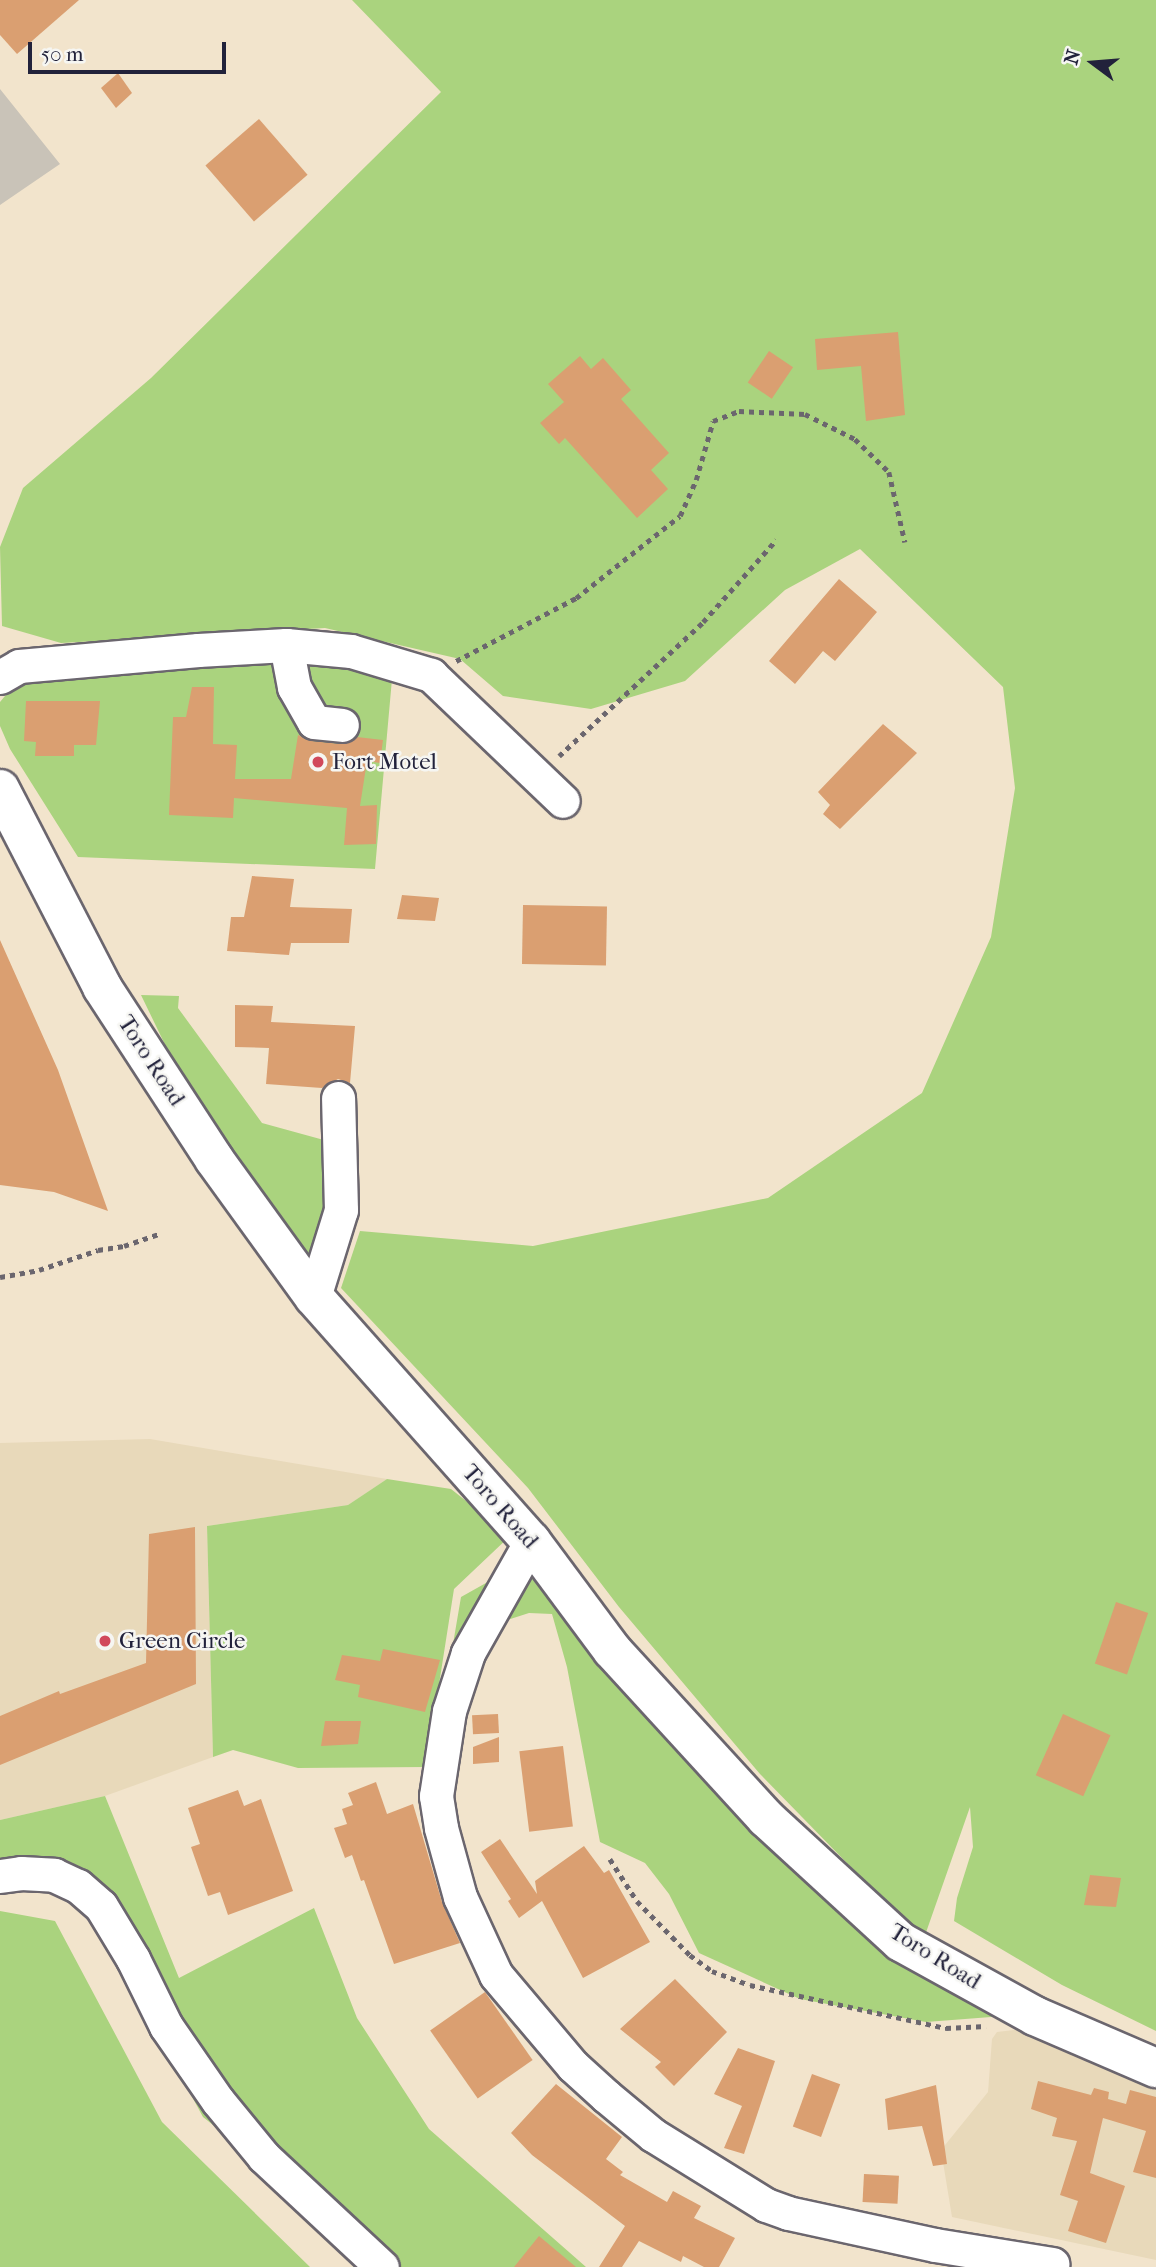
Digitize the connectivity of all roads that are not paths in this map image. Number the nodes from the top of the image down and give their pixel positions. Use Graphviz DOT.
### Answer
graph roads {
  1 [pos="286,645"];
  2 [pos="0,677"];
  3 [pos="342,725"];
  4 [pos="0,789"];
  5 [pos="563,801"];
  6 [pos="338,1098"];
  7 [pos="314,1297"];
  8 [pos="531,1541"];
  9 [pos="0,1875"];
  10 [pos="1156,2068"];
  11 [pos="1052,2264"];
  12 [pos="382,2267"];
  1 -- 2 [label="street"];
  1 -- 3 [label="street"];
  1 -- 5 [label="street"];
  4 -- 7 [label="main road, Toro Road"];
  6 -- 7 [label="street"];
  7 -- 8 [label="main road, Toro Road"];
  8 -- 10 [label="main road, Toro Road"];
  8 -- 11 [label="street"];
  9 -- 12 [label="street"];
}
